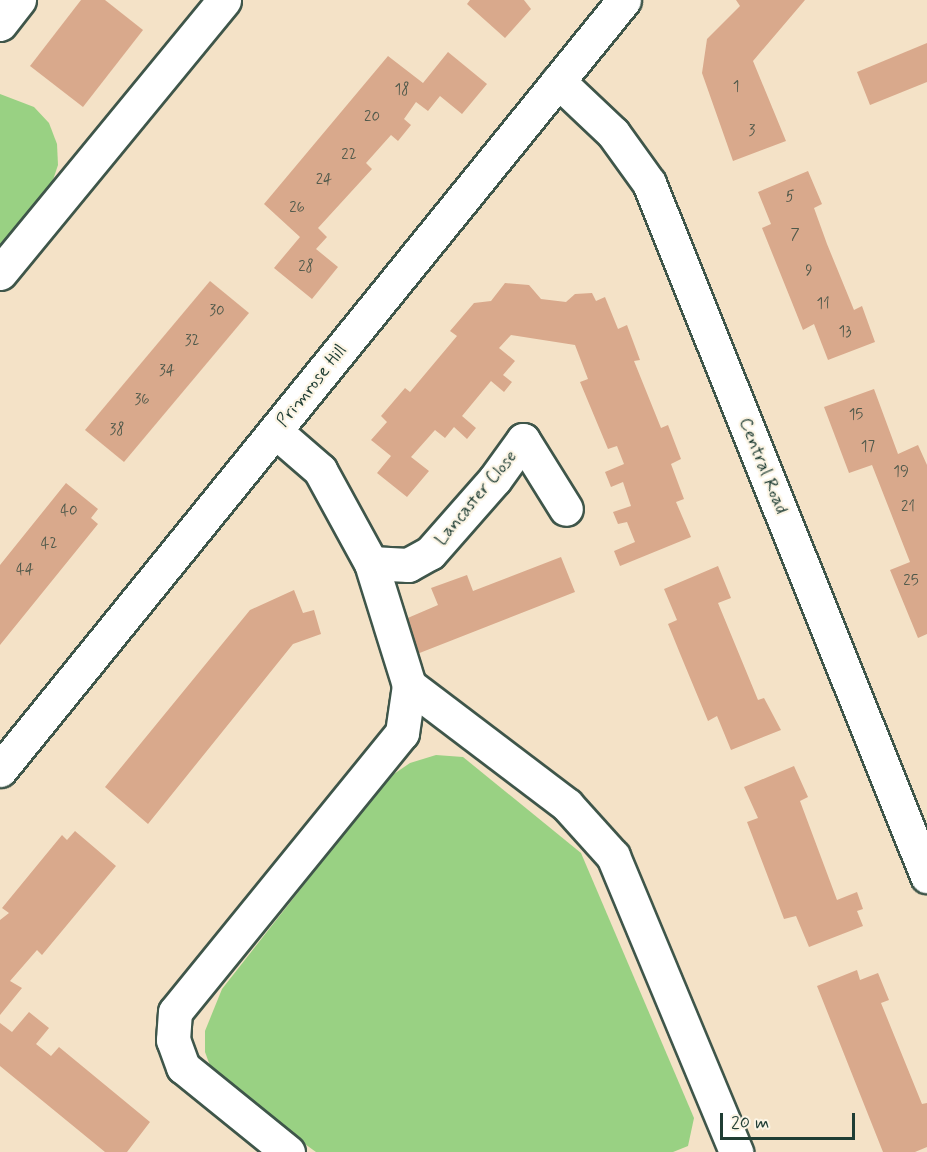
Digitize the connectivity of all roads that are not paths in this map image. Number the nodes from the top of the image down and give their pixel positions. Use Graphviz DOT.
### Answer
graph roads {
  1 [pos="19,0"];
  2 [pos="224,0"];
  3 [pos="624,0"];
  4 [pos="0,24"];
  5 [pos="558,81"];
  6 [pos="0,273"];
  7 [pos="275,431"];
  8 [pos="566,509"];
  9 [pos="371,563"];
  10 [pos="409,685"];
  11 [pos="0,770"];
  12 [pos="917,824"];
  13 [pos="927,876"];
  14 [pos="288,1152"];
  15 [pos="736,1152"];
  1 -- 4 [label="street"];
  2 -- 6 [label="street"];
  3 -- 5 [label="street, Primrose Hill"];
  5 -- 7 [label="street, Primrose Hill"];
  5 -- 12 [label="street, Central Road"];
  7 -- 9 [label="street"];
  7 -- 11 [label="street, Primrose Hill"];
  8 -- 9 [label="street, Lancaster Close"];
  9 -- 10 [label="street"];
  10 -- 14 [label="street"];
  10 -- 15 [label="street"];
  12 -- 13 [label="street, Central Road"];
}
